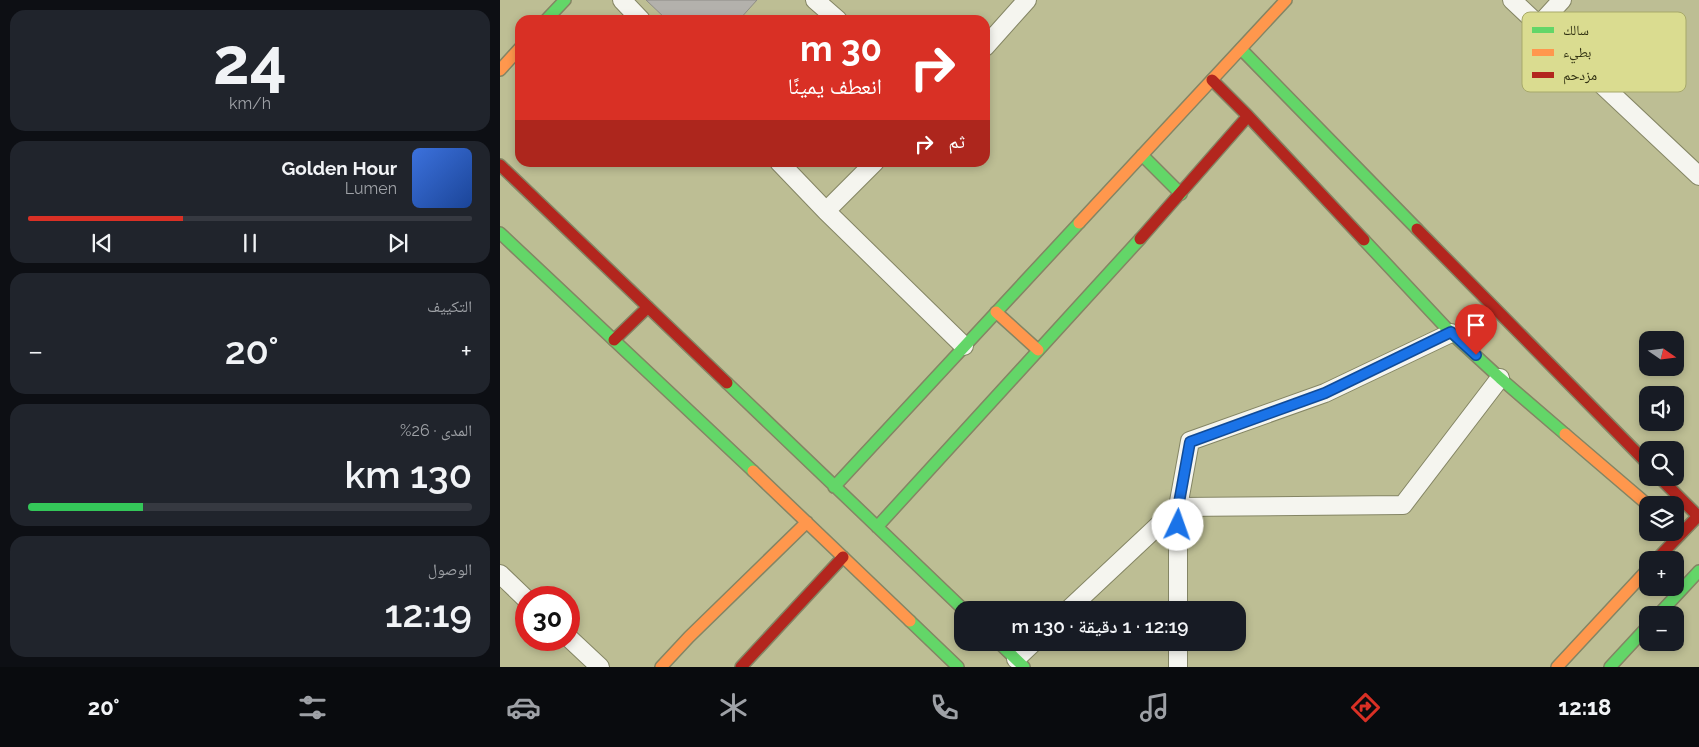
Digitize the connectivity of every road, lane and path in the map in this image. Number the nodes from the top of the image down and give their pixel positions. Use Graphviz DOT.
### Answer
graph roads {
  1 [pos="565,0"];
  2 [pos="622,0"];
  3 [pos="1027,0"];
  4 [pos="1286,0"];
  5 [pos="1512,0"];
  6 [pos="1562,0"];
  7 [pos="822,2"];
  8 [pos="1525,12"];
  9 [pos="1551,12"];
  10 [pos="551,15"];
  11 [pos="636,15"];
  12 [pos="834,15"];
  13 [pos="990,41"];
  14 [pos="1241,49"];
  15 [pos="515,54"];
  16 [pos="500,70"];
  17 [pos="1212,80"];
  18 [pos="1610,92"];
  19 [pos="1248,116"];
  20 [pos="1142,155"];
  21 [pos="500,165"];
  22 [pos="784,167"];
  23 [pos="870,167"];
  24 [pos="1699,176"];
  25 [pos="1180,194"];
  26 [pos="826,211"];
  27 [pos="500,233"];
  28 [pos="648,307"];
  29 [pos="996,312"];
  30 [pos="1451,332"];
  31 [pos="614,340"];
  32 [pos="964,346"];
  33 [pos="1038,350"];
  34 [pos="1500,378"];
  35 [pos="1639,455"];
  36 [pos="1668,486"];
  37 [pos="834,487"];
  38 [pos="1639,498"];
  39 [pos="1178,508"];
  40 [pos="1698,516"];
  41 [pos="807,522"];
  42 [pos="1684,526"];
  43 [pos="877,527"];
  44 [pos="1670,541"];
  45 [pos="1663,551"];
  46 [pos="843,557"];
  47 [pos="1699,571"];
  48 [pos="501,578"];
  49 [pos="1639,579"];
  50 [pos="515,589"];
  51 [pos="955,601"];
  52 [pos="1078,601"];
  53 [pos="1178,601"];
  54 [pos="1666,606"];
  55 [pos="1639,636"];
  56 [pos="580,648"];
  57 [pos="1007,651"];
  58 [pos="1028,651"];
  59 [pos="1178,651"];
  60 [pos="1020,663"];
  61 [pos="600,667"];
  62 [pos="661,667"];
  63 [pos="741,667"];
  64 [pos="958,667"];
  65 [pos="1178,667"];
  66 [pos="1557,667"];
  67 [pos="1610,667"];
  1 -- 10 [label="street"];
  2 -- 11 [label="street"];
  3 -- 13 [label="street"];
  4 -- 14 [label="street"];
  5 -- 8 [label="street"];
  6 -- 9 [label="street"];
  7 -- 12 [label="street"];
  14 -- 17 [label="street"];
  14 -- 35 [label="street"];
  15 -- 16 [label="street"];
  17 -- 19 [label="street"];
  17 -- 20 [label="street"];
  18 -- 24 [label="street"];
  19 -- 25 [label="street"];
  19 -- 30 [label="street"];
  20 -- 25 [label="street"];
  20 -- 29 [label="street"];
  21 -- 28 [label="street"];
  22 -- 26 [label="street"];
  23 -- 26 [label="street"];
  25 -- 33 [label="street"];
  26 -- 32 [label="street"];
  27 -- 31 [label="street"];
  28 -- 31 [label="street"];
  28 -- 37 [label="street"];
  29 -- 32 [label="street"];
  29 -- 33 [label="street"];
  30 -- 34 [label="street"];
  30 -- 39 [label="street"];
  31 -- 41 [label="street"];
  32 -- 37 [label="street"];
  33 -- 43 [label="street"];
  34 -- 38 [label="street"];
  34 -- 39 [label="street"];
  36 -- 40 [label="street"];
  37 -- 43 [label="street"];
  39 -- 52 [label="street"];
  39 -- 53 [label="street"];
  40 -- 42 [label="street"];
  41 -- 46 [label="street"];
  41 -- 62 [label="street"];
  43 -- 51 [label="street"];
  44 -- 45 [label="street"];
  46 -- 63 [label="street"];
  46 -- 64 [label="street"];
  47 -- 54 [label="street"];
  48 -- 50 [label="street"];
  49 -- 66 [label="street"];
  55 -- 67 [label="street"];
  56 -- 61 [label="street"];
  57 -- 60 [label="street"];
  58 -- 60 [label="street"];
  59 -- 65 [label="street"];
}
